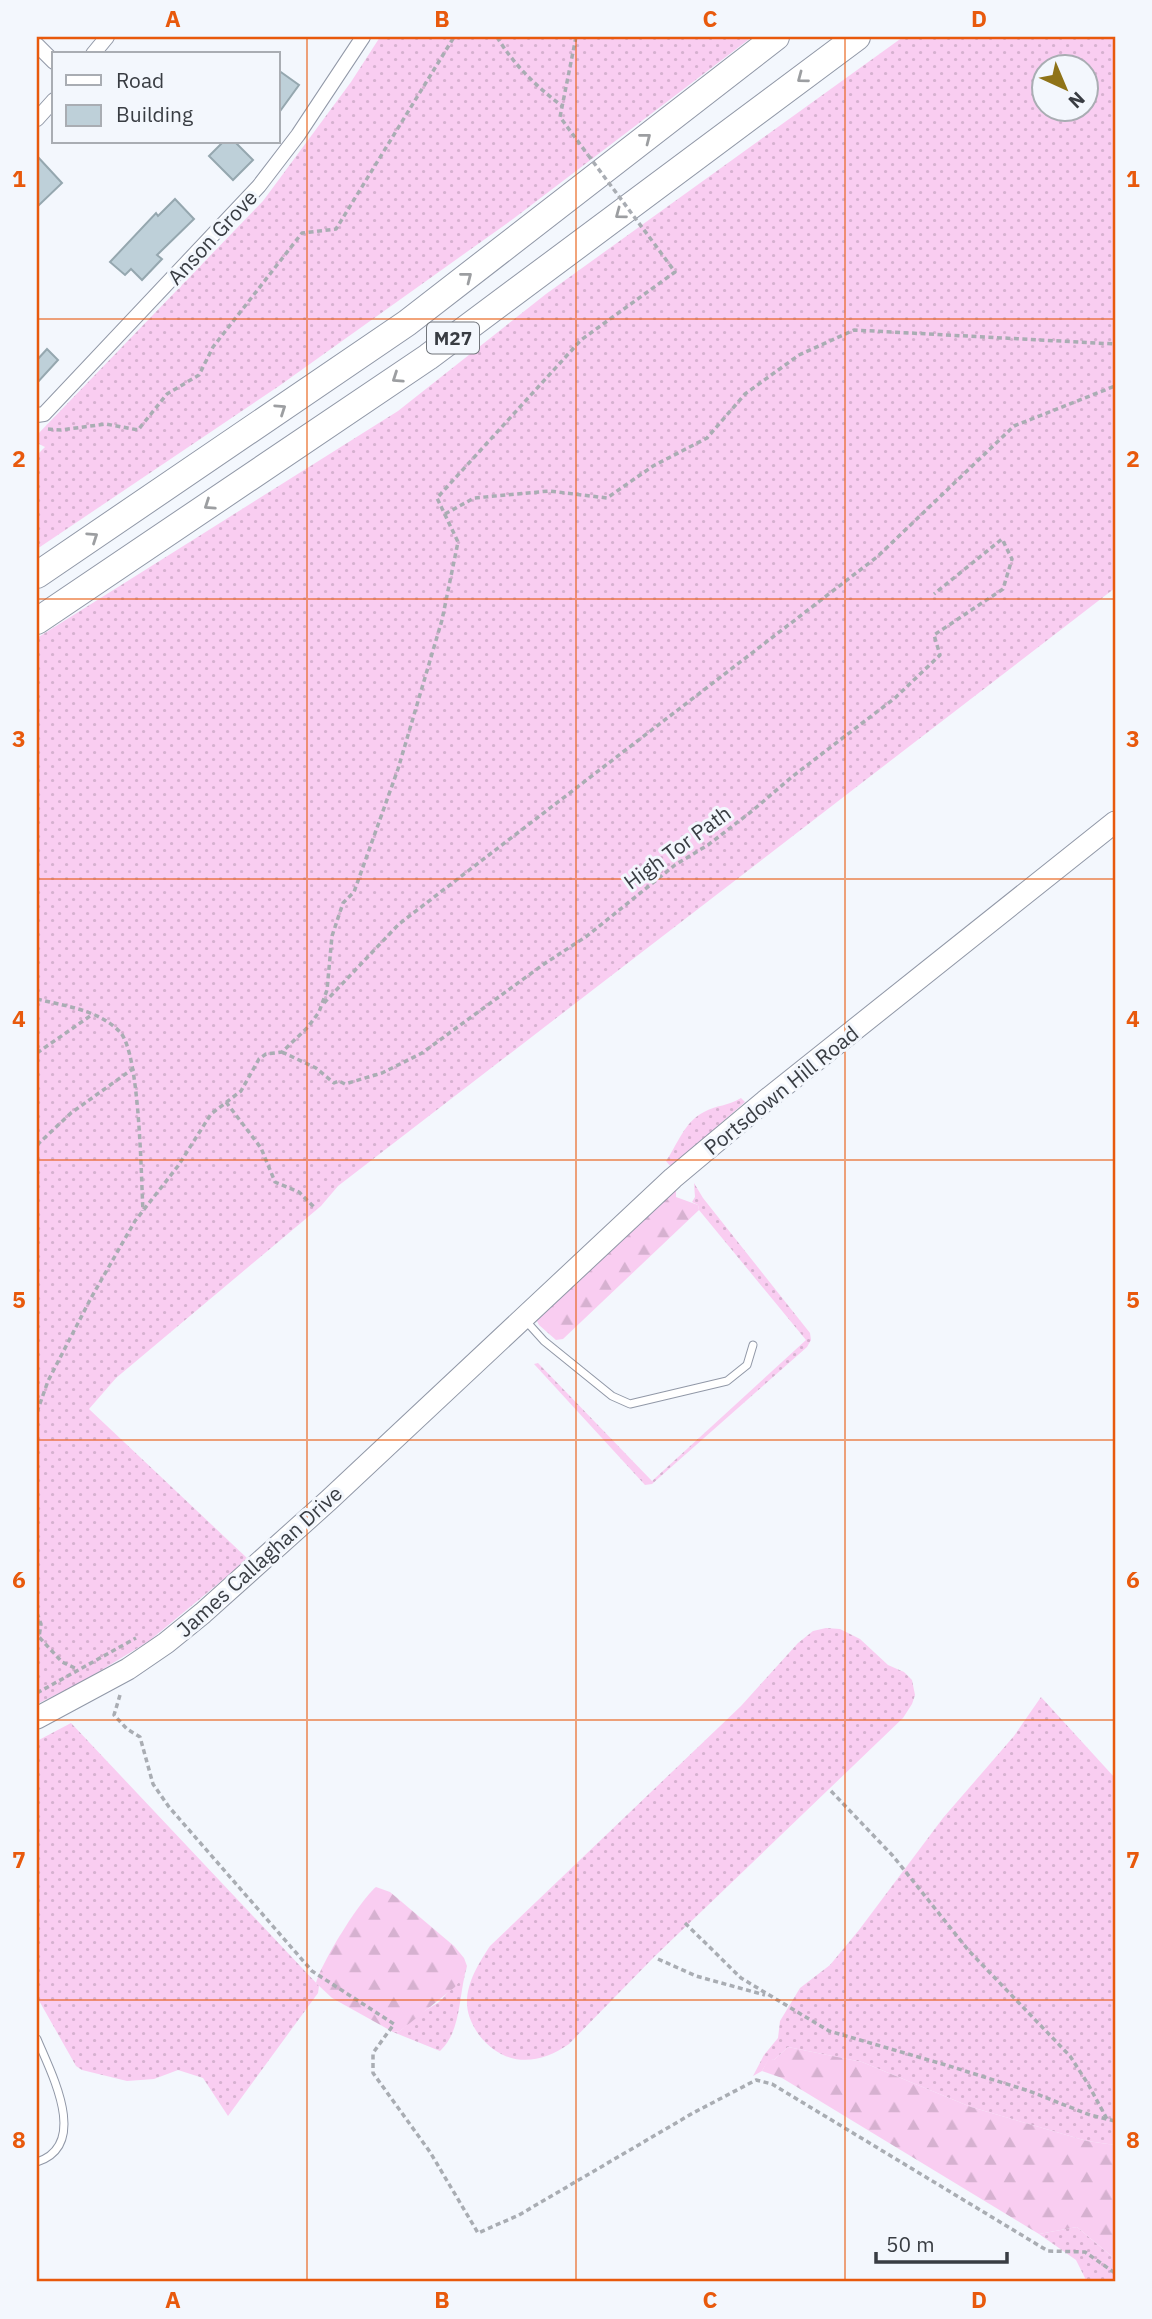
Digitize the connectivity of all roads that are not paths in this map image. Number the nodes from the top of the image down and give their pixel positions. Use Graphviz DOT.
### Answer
graph roads {
  1 [pos="107,37"];
  2 [pos="363,37"];
  3 [pos="776,37"];
  4 [pos="857,37"];
  5 [pos="37,45"];
  6 [pos="95,52"];
  7 [pos="52,60"];
  8 [pos="52,102"];
  9 [pos="37,119"];
  10 [pos="40,422"];
  11 [pos="37,575"];
  12 [pos="37,621"];
  13 [pos="1115,822"];
  14 [pos="523,1318"];
  15 [pos="753,1345"];
  16 [pos="461,1376"];
  17 [pos="37,1718"];
  18 [pos="37,2039"];
  19 [pos="37,2162"];
  1 -- 6 [label="street"];
  2 -- 10 [label="street, Anson Grove"];
  11 -- 3 [label="highway, M27, one-way"];
  4 -- 12 [label="highway, M27, one-way"];
  5 -- 7 [label="street"];
  8 -- 9 [label="street"];
  13 -- 14 [label="street, Portsdown Hill Road"];
  14 -- 15 [label="lane"];
  14 -- 16 [label="street, Portsdown Hill Road"];
  16 -- 17 [label="street, James Callaghan Drive"];
  18 -- 19 [label="lane"];
}
